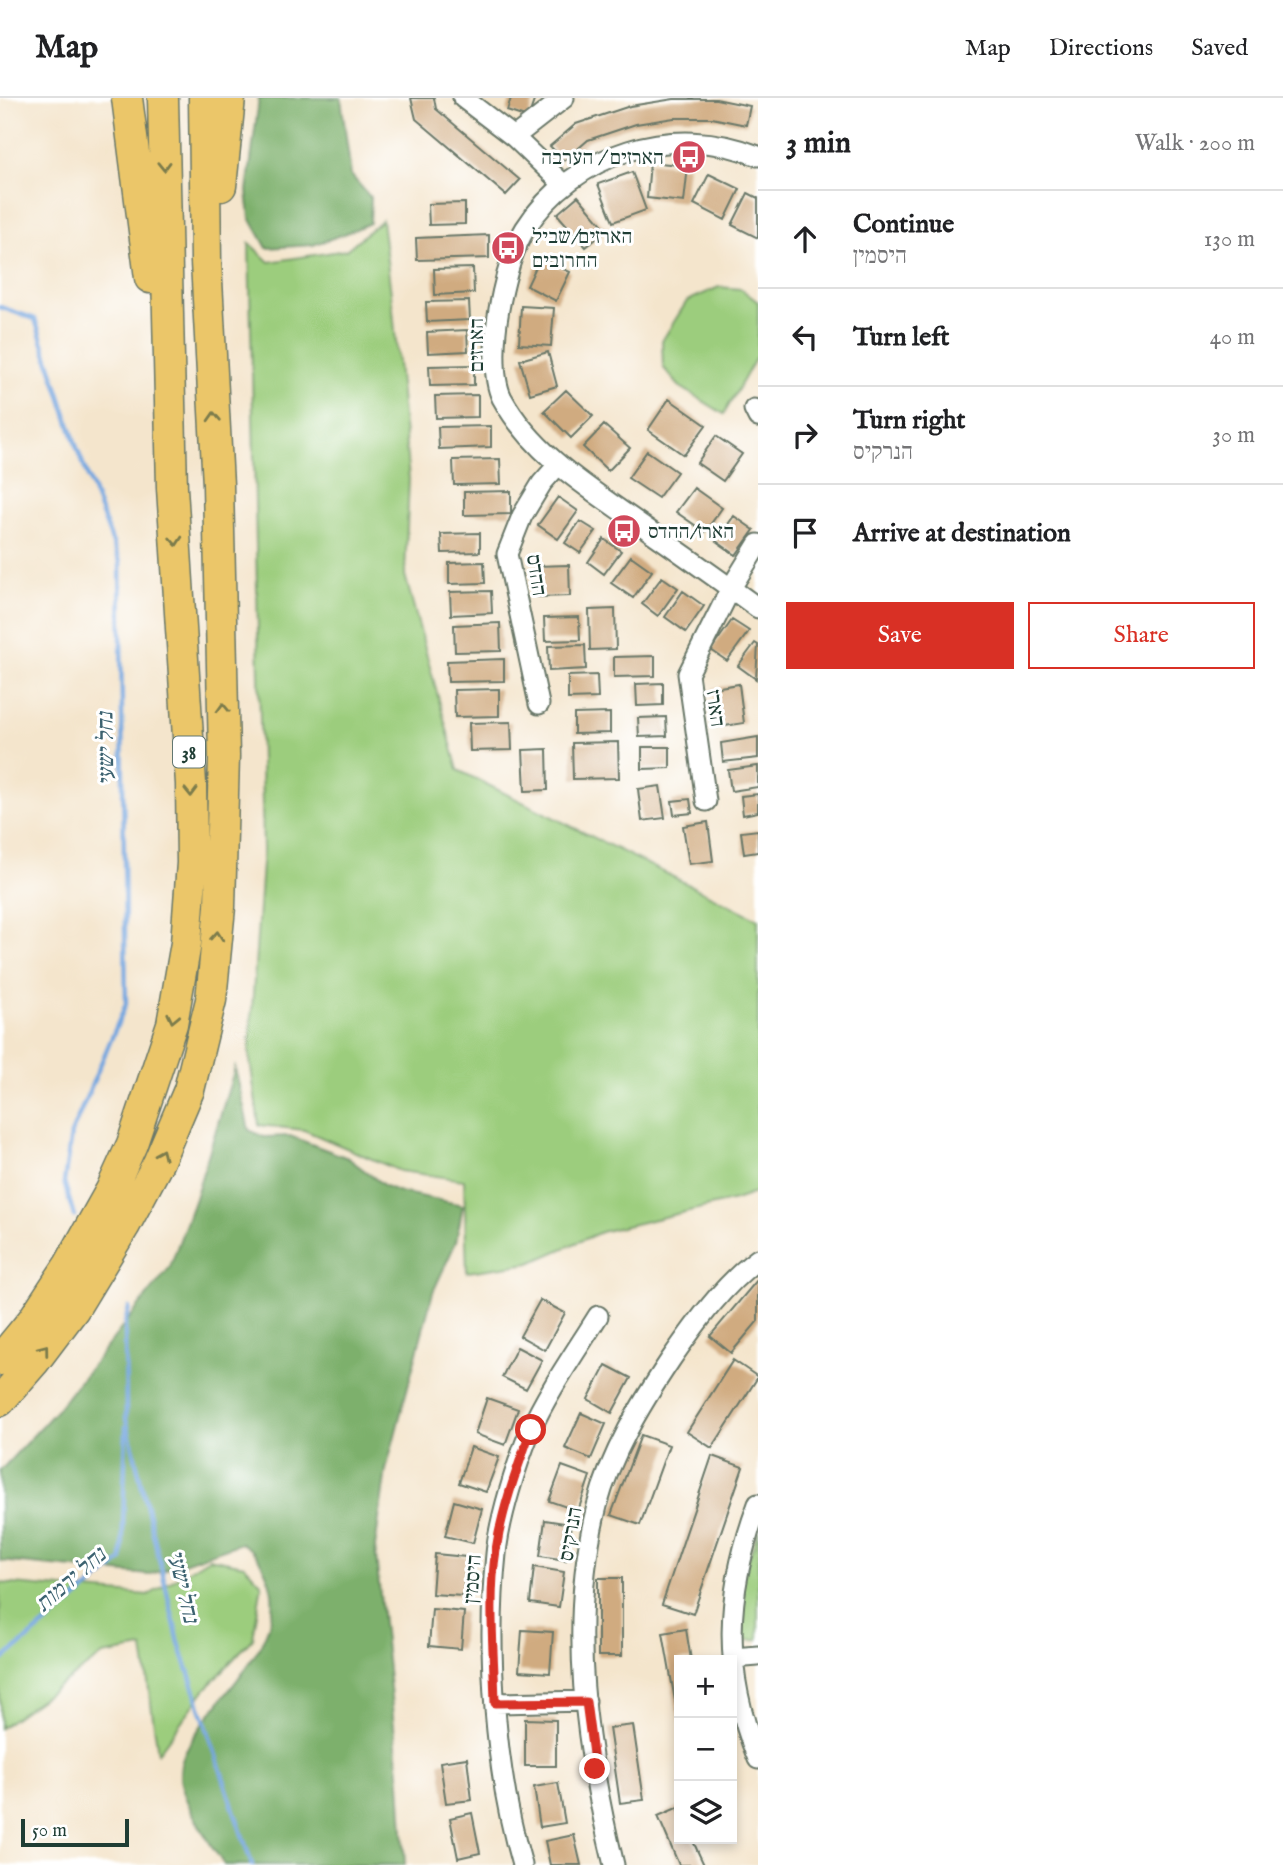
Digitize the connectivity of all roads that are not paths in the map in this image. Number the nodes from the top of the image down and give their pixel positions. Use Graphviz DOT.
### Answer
graph roads {
  1 [pos="127,98"];
  2 [pos="163,98"];
  3 [pos="204,98"];
  4 [pos="230,98"];
  5 [pos="463,98"];
  6 [pos="564,98"];
  7 [pos="514,137"];
  8 [pos="758,156"];
  9 [pos="563,184"];
  10 [pos="206,262"];
  11 [pos="557,466"];
  12 [pos="172,488"];
  13 [pos="758,544"];
  14 [pos="731,589"];
  15 [pos="758,607"];
  16 [pos="539,704"];
  17 [pos="706,801"];
  18 [pos="758,1259"];
  19 [pos="598,1316"];
  20 [pos="0,1360"];
  21 [pos="0,1401"];
  22 [pos="758,1504"];
  23 [pos="733,1655"];
  24 [pos="758,1656"];
  25 [pos="737,1658"];
  26 [pos="737,1685"];
  27 [pos="586,1702"];
  28 [pos="495,1703"];
  29 [pos="758,1759"];
  30 [pos="522,1865"];
  31 [pos="614,1865"];
  1 -- 12 [label="highway"];
  2 -- 12 [label="highway, 38, one-way"];
  3 -- 10 [label="highway, 38"];
  4 -- 10 [label="highway"];
  5 -- 7 [label="street"];
  6 -- 7 [label="street"];
  7 -- 9 [label="street"];
  8 -- 9 [label="street, הארזים"];
  9 -- 11 [label="street, הארזים"];
  21 -- 10 [label="highway, 38, one-way"];
  11 -- 14 [label="street, הארזים"];
  11 -- 16 [label="street, ההדס"];
  12 -- 20 [label="highway, 38, one-way"];
  13 -- 14 [label="street, הארז"];
  14 -- 15 [label="street, הארזים"];
  14 -- 17 [label="street, הארז"];
  18 -- 27 [label="street, הנרקיס"];
  19 -- 28 [label="street, היסמין"];
  22 -- 23 [label="street"];
  24 -- 25 [label="street"];
  26 -- 29 [label="street"];
  27 -- 28 [label="street"];
  27 -- 31 [label="street, הנרקיס"];
  28 -- 30 [label="street, היסמין"];
}
